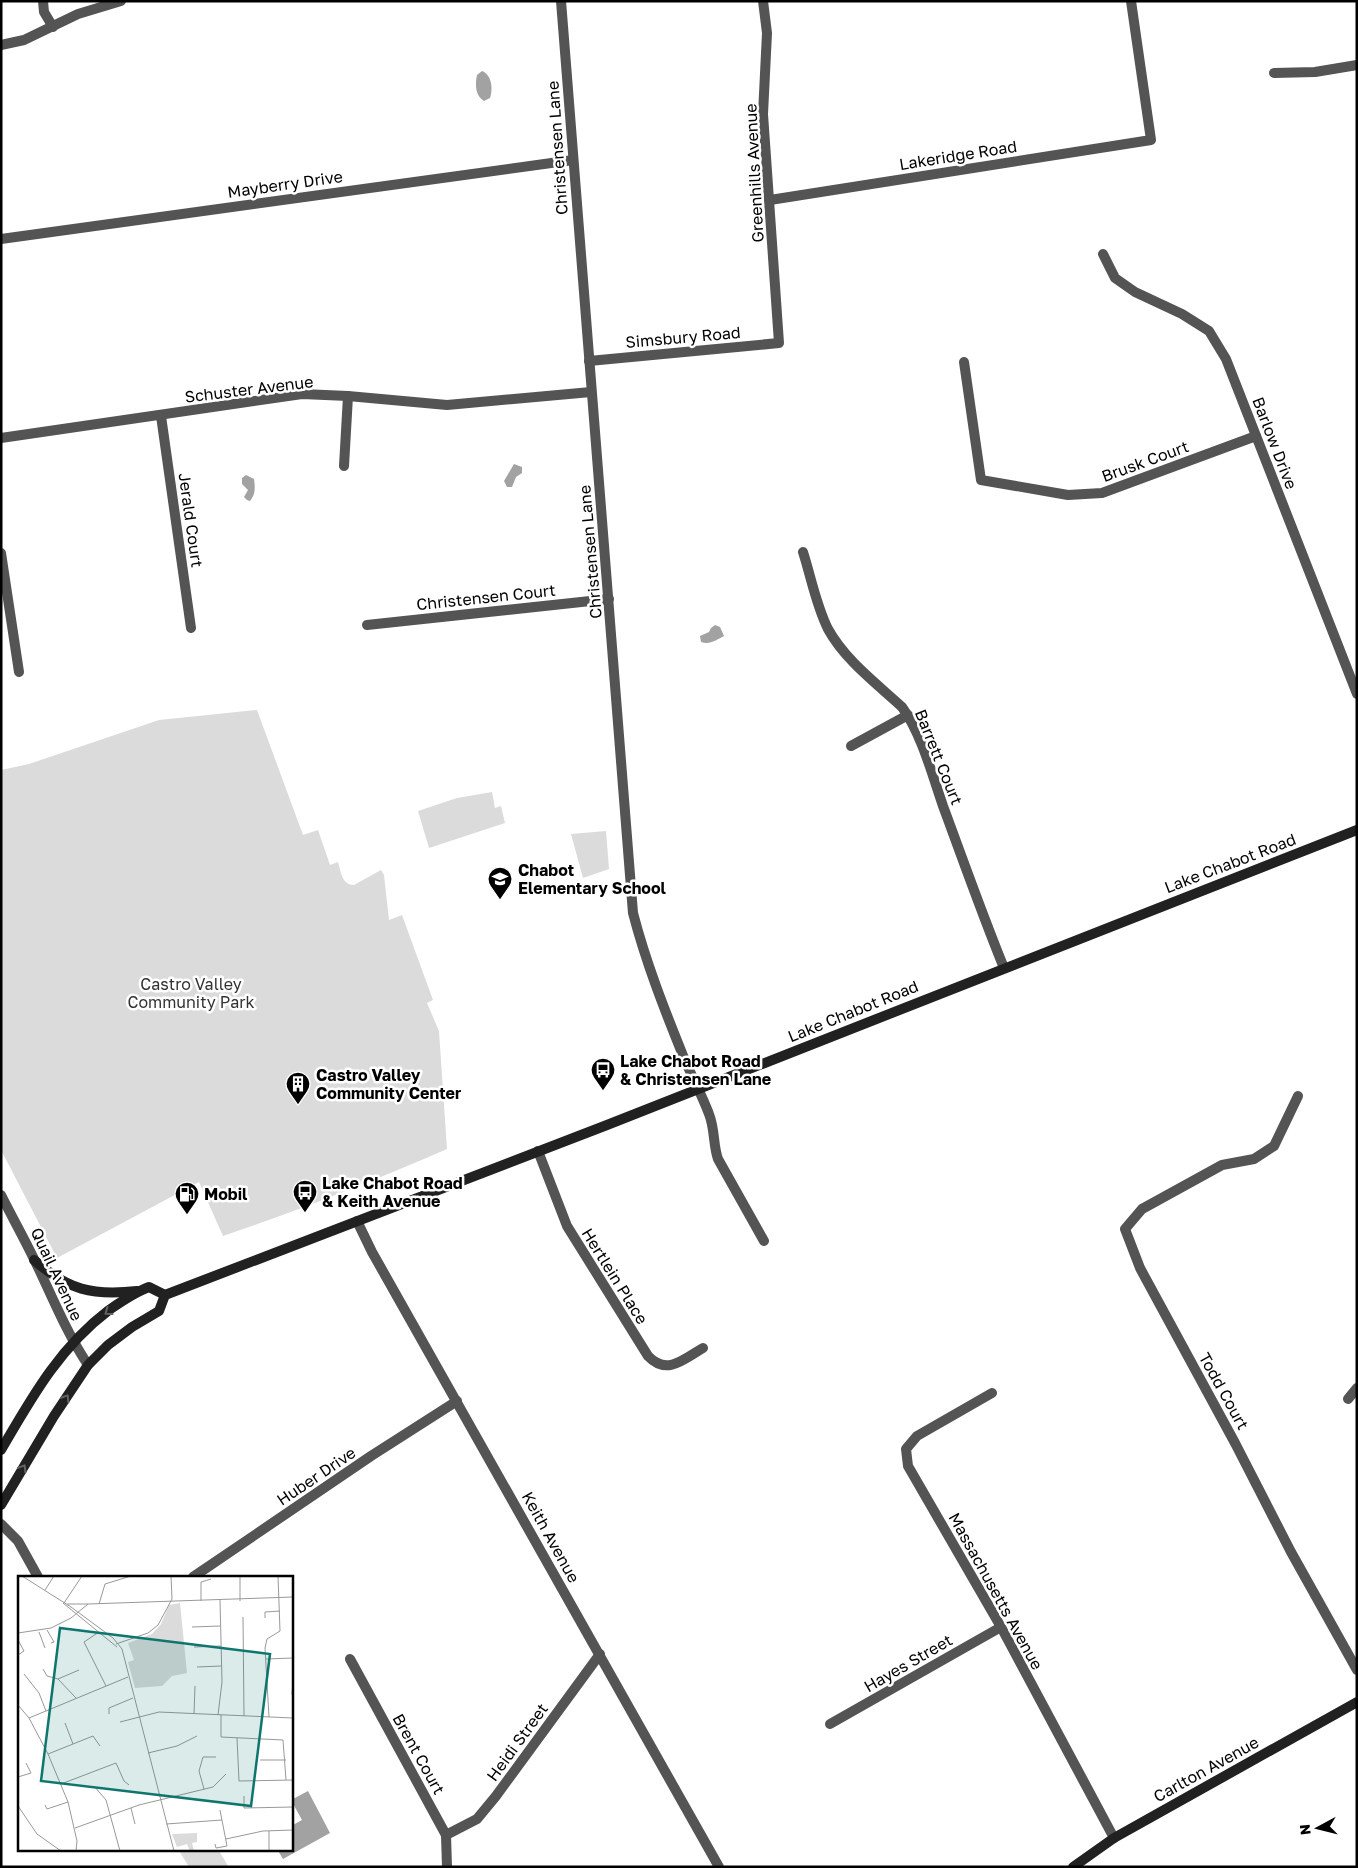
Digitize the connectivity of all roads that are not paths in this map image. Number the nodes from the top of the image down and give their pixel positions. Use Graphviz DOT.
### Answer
graph roads {
  1 [pos="43,1"];
  2 [pos="121,1"];
  3 [pos="561,1"];
  4 [pos="763,1"];
  5 [pos="1131,1"];
  6 [pos="53,27"];
  7 [pos="1,45"];
  8 [pos="1357,65"];
  9 [pos="1274,73"];
  10 [pos="574,160"];
  11 [pos="770,200"];
  12 [pos="1,239"];
  13 [pos="1103,254"];
  14 [pos="779,343"];
  15 [pos="589,361"];
  16 [pos="964,362"];
  17 [pos="591,392"];
  18 [pos="348,396"];
  19 [pos="161,416"];
  20 [pos="1256,436"];
  21 [pos="1,438"];
  22 [pos="344,466"];
  23 [pos="803,552"];
  24 [pos="1,553"];
  25 [pos="609,599"];
  26 [pos="367,625"];
  27 [pos="191,628"];
  28 [pos="19,672"];
  29 [pos="1357,694"];
  30 [pos="908,715"];
  31 [pos="851,746"];
  32 [pos="1357,830"];
  33 [pos="1004,968"];
  34 [pos="697,1089"];
  35 [pos="1298,1096"];
  36 [pos="538,1151"];
  37 [pos="1,1195"];
  38 [pos="357,1221"];
  39 [pos="764,1241"];
  40 [pos="34,1260"];
  41 [pos="140,1290"];
  42 [pos="165,1295"];
  43 [pos="73,1342"];
  44 [pos="703,1348"];
  45 [pos="88,1364"];
  46 [pos="1357,1388"];
  47 [pos="992,1393"];
  48 [pos="1348,1399"];
  49 [pos="457,1401"];
  50 [pos="1,1450"];
  51 [pos="1,1505"];
  52 [pos="1,1524"];
  53 [pos="37,1576"];
  54 [pos="194,1576"];
  55 [pos="1000,1627"];
  56 [pos="600,1654"];
  57 [pos="350,1659"];
  58 [pos="1357,1670"];
  59 [pos="1357,1702"];
  60 [pos="830,1724"];
  61 [pos="446,1835"];
  62 [pos="1114,1838"];
  63 [pos="447,1867"];
  64 [pos="719,1867"];
  65 [pos="1073,1867"];
  1 -- 6 [label="street"];
  2 -- 6 [label="street"];
  3 -- 10 [label="street, Christensen Lane"];
  4 -- 11 [label="street, Greenhills Avenue"];
  5 -- 11 [label="street, Lakeridge Road"];
  6 -- 7 [label="street"];
  8 -- 9 [label="street"];
  10 -- 12 [label="street, Mayberry Drive"];
  10 -- 15 [label="street, Christensen Lane"];
  11 -- 14 [label="street, Greenhills Avenue"];
  13 -- 20 [label="street, Barlow Drive"];
  14 -- 15 [label="street, Simsbury Road"];
  15 -- 17 [label="street, Christensen Lane"];
  16 -- 20 [label="street, Brusk Court"];
  17 -- 18 [label="street, Schuster Avenue"];
  17 -- 25 [label="street, Christensen Lane"];
  18 -- 19 [label="street, Schuster Avenue"];
  18 -- 22 [label="street"];
  19 -- 21 [label="street, Schuster Avenue"];
  19 -- 27 [label="street, Jerald Court"];
  20 -- 29 [label="street, Barlow Drive"];
  23 -- 30 [label="street, Barrett Court"];
  24 -- 28 [label="street"];
  25 -- 26 [label="street, Christensen Court"];
  25 -- 34 [label="street, Christensen Lane"];
  30 -- 31 [label="street"];
  30 -- 33 [label="street, Barrett Court"];
  32 -- 33 [label="main road, Lake Chabot Road"];
  33 -- 34 [label="main road, Lake Chabot Road"];
  34 -- 36 [label="main road, Lake Chabot Road"];
  34 -- 39 [label="street, Christensen Lane"];
  35 -- 58 [label="street, Todd Court"];
  36 -- 38 [label="main road, Lake Chabot Road"];
  36 -- 44 [label="street, Hertlein Place"];
  37 -- 40 [label="street, Quail Avenue"];
  38 -- 42 [label="main road, Lake Chabot Road"];
  38 -- 49 [label="street, Keith Avenue"];
  40 -- 41 [label="main road"];
  40 -- 43 [label="street, Quail Avenue"];
  41 -- 42 [label="main road"];
  41 -- 43 [label="main road, one-way"];
  42 -- 45 [label="main road"];
  43 -- 45 [label="street, Quail Avenue"];
  43 -- 50 [label="main road"];
  51 -- 45 [label="main road, one-way"];
  46 -- 48 [label="street"];
  47 -- 55 [label="street, Massachusetts Avenue"];
  49 -- 54 [label="street, Huber Drive"];
  49 -- 56 [label="street, Keith Avenue"];
  52 -- 53 [label="street"];
  55 -- 60 [label="street, Hayes Street"];
  55 -- 62 [label="street, Massachusetts Avenue"];
  56 -- 61 [label="street, Heidi Street"];
  56 -- 64 [label="street, Keith Avenue"];
  57 -- 61 [label="street, Brent Court"];
  59 -- 62 [label="main road, Carlton Avenue"];
  61 -- 63 [label="street, Brent Court"];
  62 -- 65 [label="main road, Carlton Avenue"];
}
